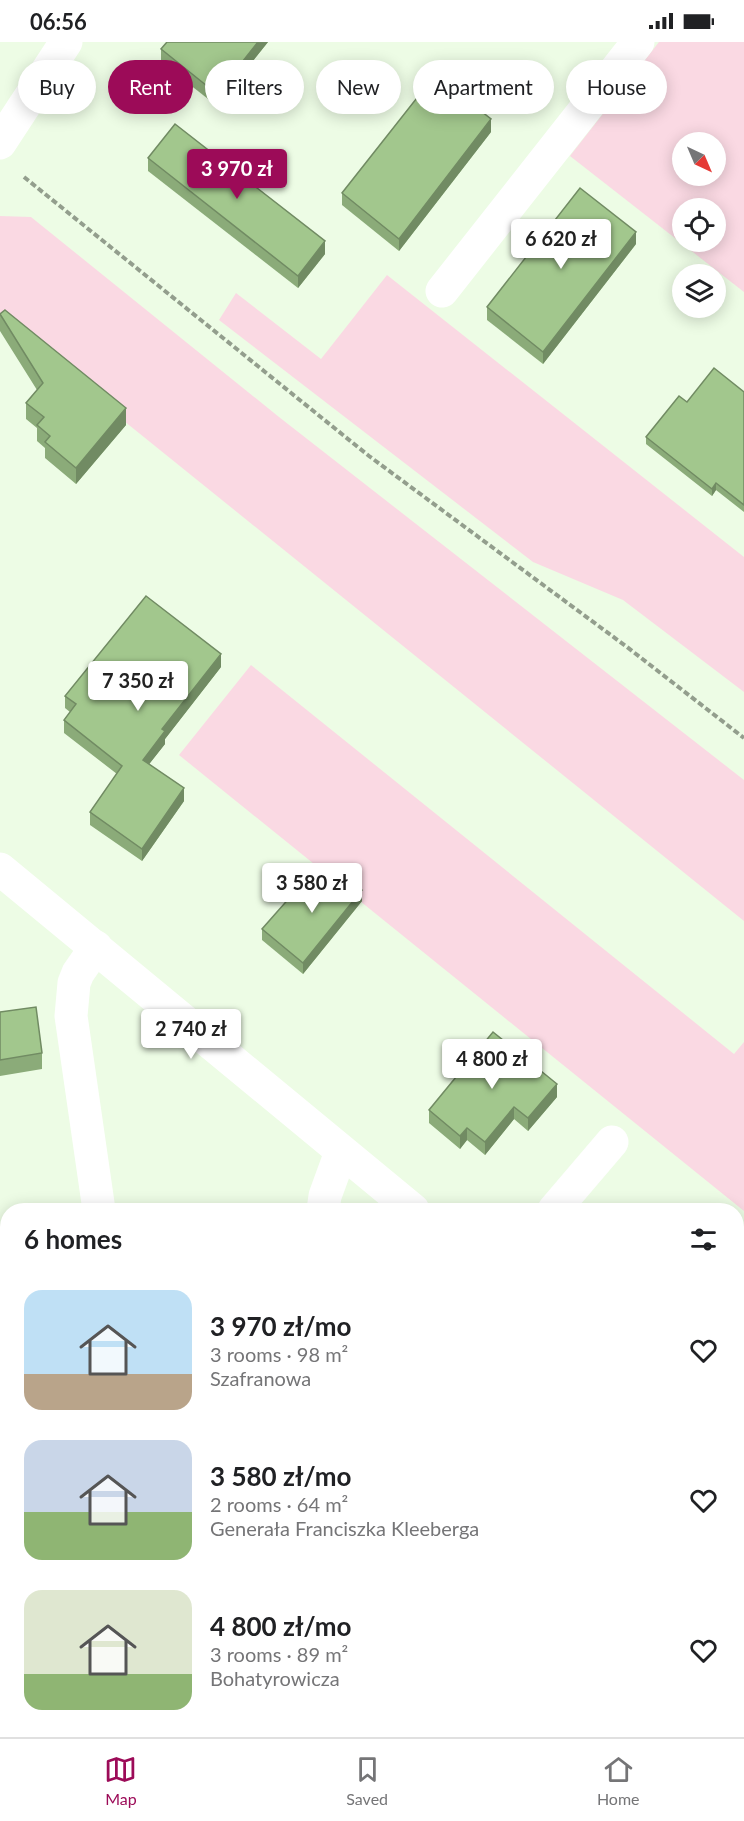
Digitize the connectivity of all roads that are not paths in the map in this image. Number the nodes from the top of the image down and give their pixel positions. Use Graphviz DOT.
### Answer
graph roads {
  1 [pos="66,42"];
  2 [pos="638,42"];
  3 [pos="0,143"];
  4 [pos="442,291"];
  5 [pos="0,869"];
  6 [pos="96,947"];
  7 [pos="612,1142"];
  8 [pos="341,1152"];
  9 [pos="98,1203"];
  10 [pos="324,1203"];
  11 [pos="404,1203"];
  12 [pos="560,1203"];
  1 -- 3 [label="street"];
  2 -- 4 [label="street"];
  5 -- 6 [label="street"];
  6 -- 8 [label="street"];
  6 -- 9 [label="street"];
  7 -- 12 [label="street"];
  8 -- 10 [label="street"];
  8 -- 11 [label="street"];
}
